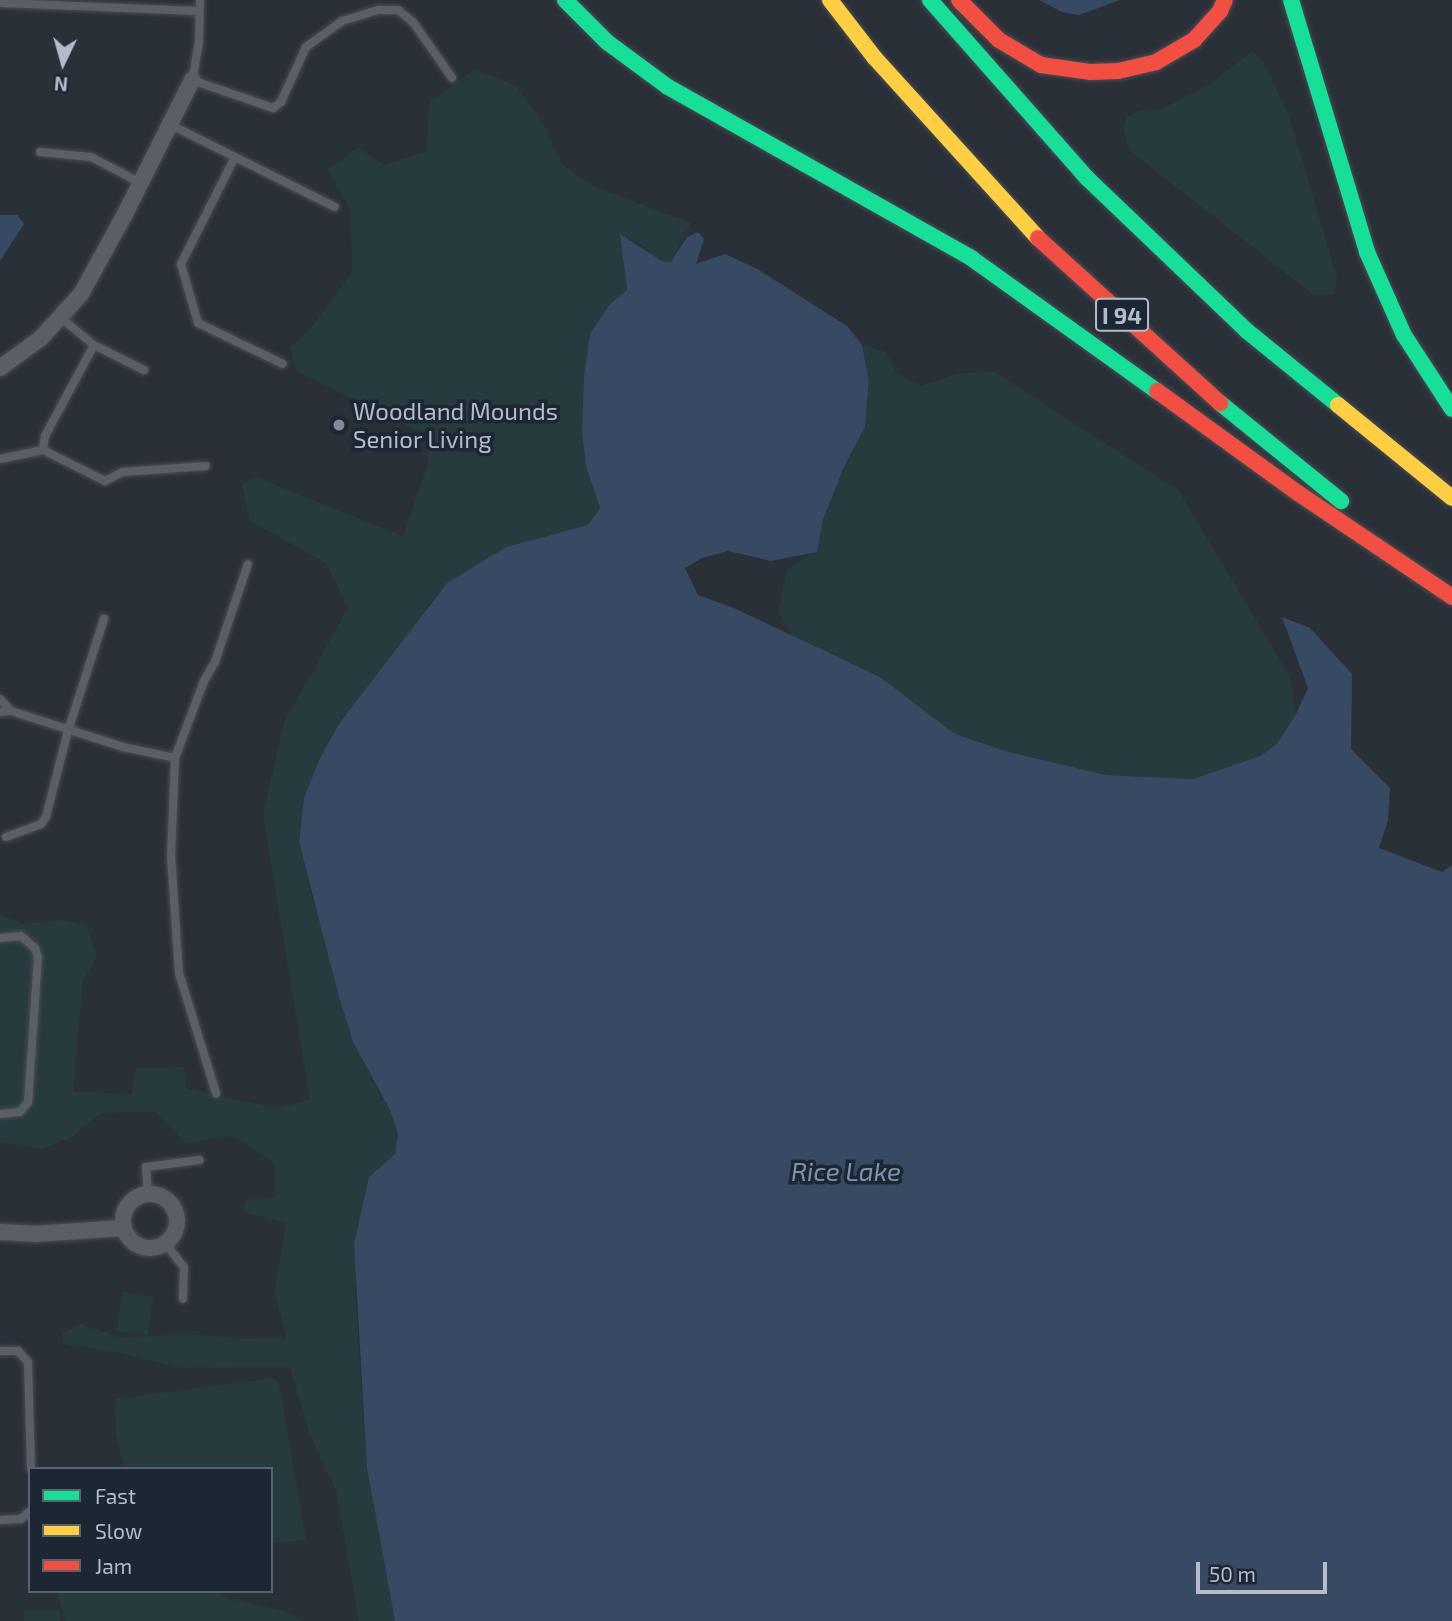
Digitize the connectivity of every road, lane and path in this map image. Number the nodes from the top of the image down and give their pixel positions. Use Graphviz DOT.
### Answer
graph roads {
  1 [pos="200,0"];
  2 [pos="565,0"];
  3 [pos="830,0"];
  4 [pos="930,0"];
  5 [pos="959,0"];
  6 [pos="1207,0"];
  7 [pos="1225,0"];
  8 [pos="1291,0"];
  9 [pos="0,3"];
  10 [pos="199,10"];
  11 [pos="993,10"];
  12 [pos="452,78"];
  13 [pos="192,80"];
  14 [pos="170,125"];
  15 [pos="40,152"];
  16 [pos="234,159"];
  17 [pos="141,183"];
  18 [pos="335,207"];
  19 [pos="61,318"];
  20 [pos="93,345"];
  21 [pos="283,364"];
  22 [pos="0,368"];
  23 [pos="144,370"];
  24 [pos="1452,409"];
  25 [pos="43,450"];
  26 [pos="0,459"];
  27 [pos="206,466"];
  28 [pos="1452,498"];
  29 [pos="248,564"];
  30 [pos="1452,591"];
  31 [pos="1452,597"];
  32 [pos="104,619"];
  33 [pos="0,699"];
  34 [pos="11,711"];
  35 [pos="0,712"];
  36 [pos="68,731"];
  37 [pos="175,758"];
  38 [pos="6,837"];
  39 [pos="0,938"];
  40 [pos="216,1093"];
  41 [pos="0,1114"];
  42 [pos="200,1160"];
  43 [pos="148,1195"];
  44 [pos="123,1228"];
  45 [pos="0,1232"];
  46 [pos="165,1243"];
  47 [pos="183,1299"];
  48 [pos="0,1351"];
  49 [pos="31,1467"];
  50 [pos="28,1513"];
  51 [pos="0,1520"];
  1 -- 10 [label="lane"];
  2 -- 31 [label="highway"];
  3 -- 30 [label="highway, I 94"];
  4 -- 28 [label="highway"];
  5 -- 7 [label="highway"];
  6 -- 11 [label="highway"];
  8 -- 24 [label="highway"];
  9 -- 10 [label="lane"];
  10 -- 13 [label="lane"];
  12 -- 13 [label="lane"];
  13 -- 14 [label="street"];
  14 -- 16 [label="lane"];
  14 -- 17 [label="street"];
  15 -- 17 [label="lane"];
  16 -- 18 [label="lane"];
  16 -- 21 [label="lane"];
  17 -- 19 [label="street"];
  19 -- 20 [label="lane"];
  19 -- 22 [label="street"];
  20 -- 23 [label="lane"];
  20 -- 25 [label="lane"];
  25 -- 26 [label="lane"];
  25 -- 27 [label="lane"];
  29 -- 37 [label="lane"];
  32 -- 36 [label="lane"];
  33 -- 34 [label="lane"];
  34 -- 35 [label="lane"];
  34 -- 36 [label="lane"];
  36 -- 37 [label="lane"];
  36 -- 38 [label="lane"];
  37 -- 40 [label="lane"];
  39 -- 41 [label="lane"];
  42 -- 43 [label="lane"];
  43 -- 44 [label="street"];
  43 -- 46 [label="street"];
  44 -- 45 [label="street"];
  44 -- 46 [label="street"];
  46 -- 47 [label="lane"];
  48 -- 49 [label="lane"];
  50 -- 51 [label="lane"];
}
